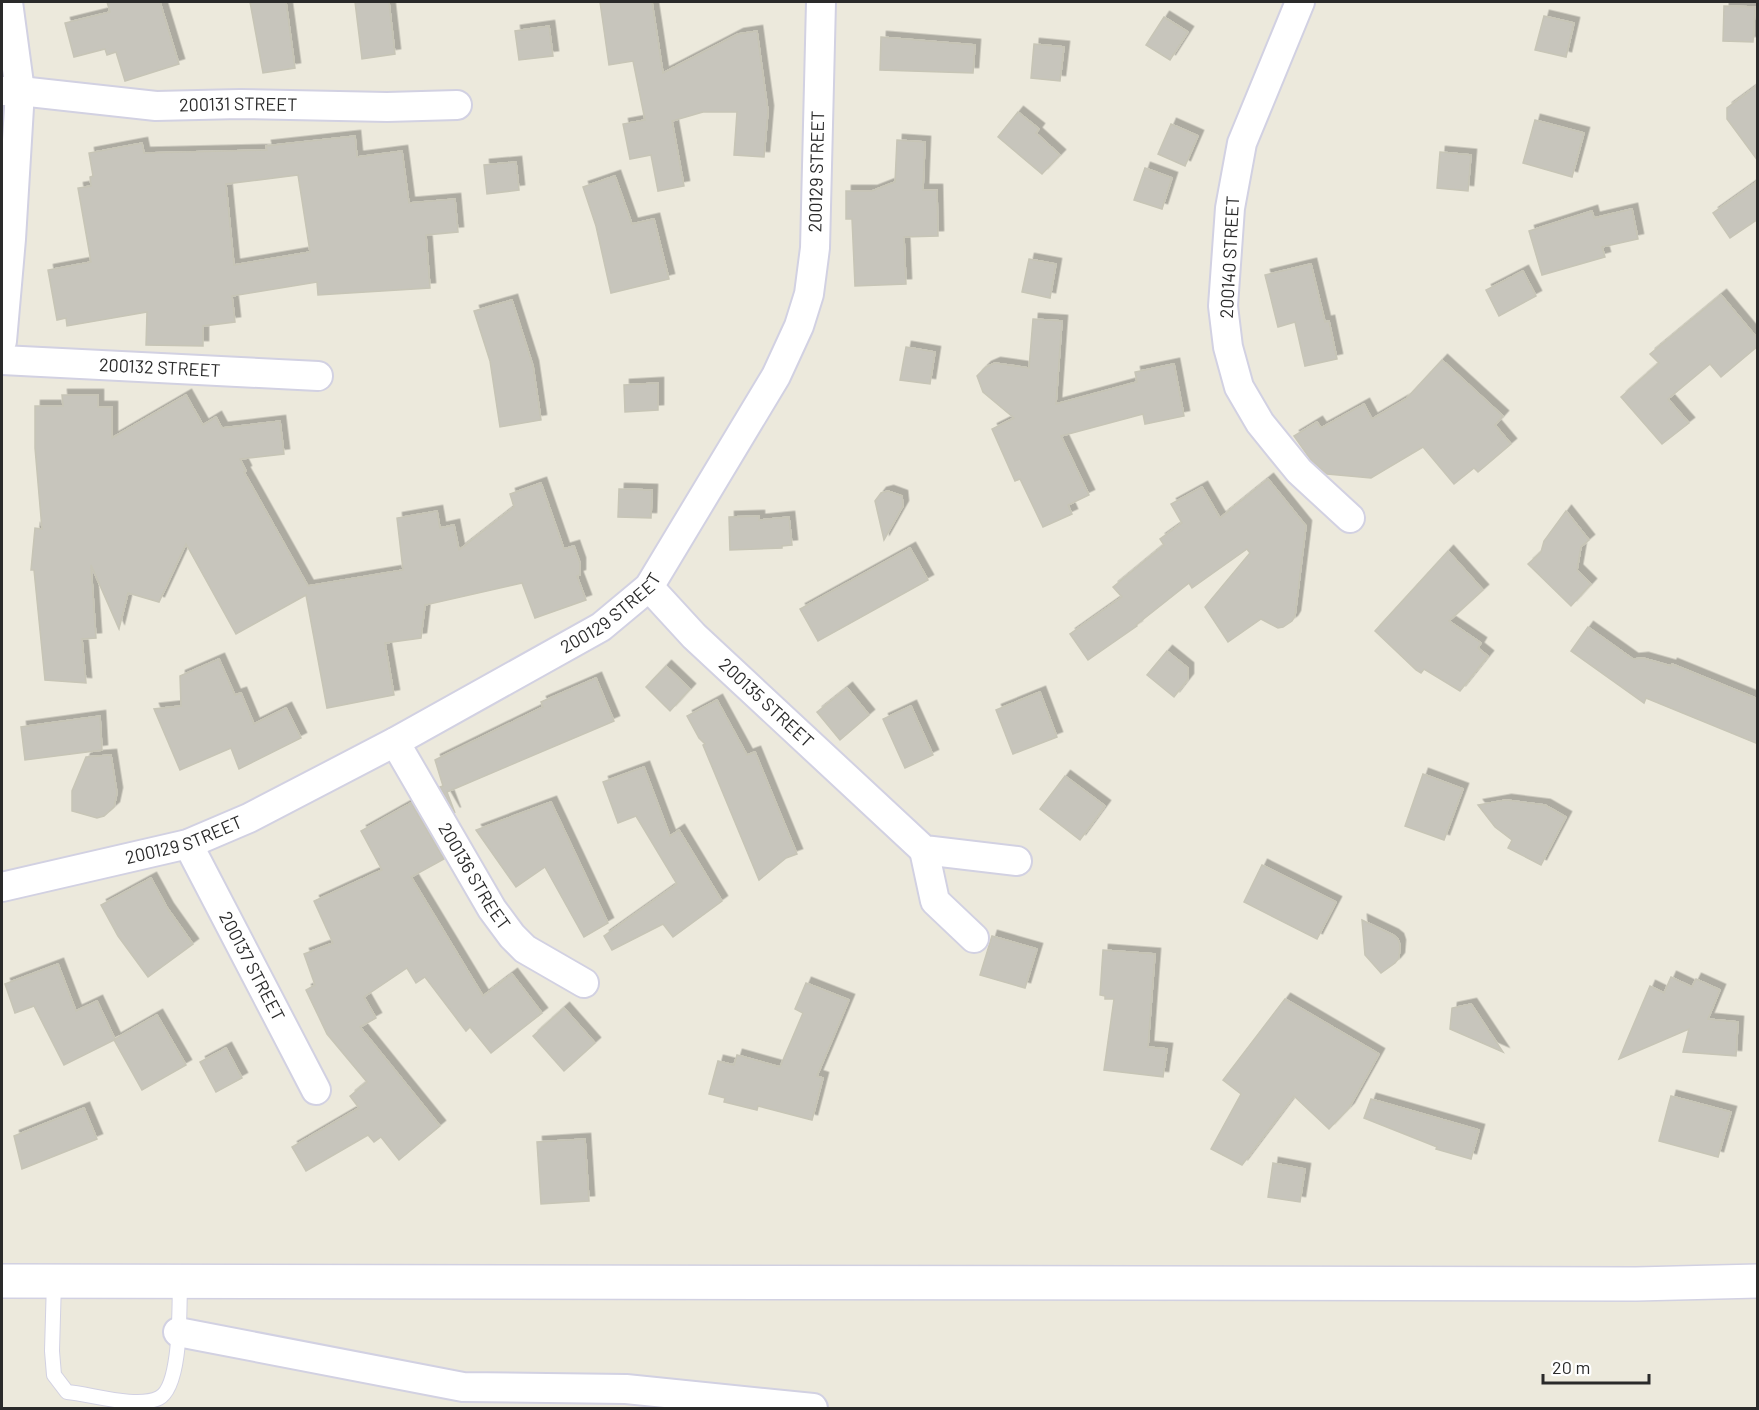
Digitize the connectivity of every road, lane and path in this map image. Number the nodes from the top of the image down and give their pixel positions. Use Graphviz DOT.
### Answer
graph roads {
  1 [pos="8,2"];
  2 [pos="821,2"];
  3 [pos="1300,2"];
  4 [pos="11,91"];
  5 [pos="457,105"];
  6 [pos="2,340"];
  7 [pos="2,360"];
  8 [pos="318,376"];
  9 [pos="1350,518"];
  10 [pos="649,587"];
  11 [pos="395,742"];
  12 [pos="188,844"];
  13 [pos="924,850"];
  14 [pos="1017,861"];
  15 [pos="2,887"];
  16 [pos="974,938"];
  17 [pos="584,983"];
  18 [pos="316,1090"];
  19 [pos="2,1281"];
  20 [pos="54,1281"];
  21 [pos="180,1281"];
  22 [pos="1758,1281"];
  23 [pos="178,1332"];
  24 [pos="633,1399"];
  25 [pos="813,1408"];
  1 -- 4 [label="street"];
  2 -- 10 [label="street, 200129 STREET"];
  3 -- 9 [label="street, 200140 STREET"];
  4 -- 5 [label="street, 200131 STREET"];
  4 -- 6 [label="street"];
  7 -- 8 [label="street, 200132 STREET"];
  10 -- 11 [label="street, 200129 STREET"];
  10 -- 13 [label="street, 200135 STREET"];
  11 -- 12 [label="street, 200129 STREET"];
  11 -- 17 [label="street, 200136 STREET"];
  12 -- 15 [label="street, 200129 STREET"];
  12 -- 18 [label="street, 200137 STREET"];
  13 -- 14 [label="street"];
  13 -- 16 [label="street"];
  19 -- 20 [label="street"];
  20 -- 21 [label="street"];
  20 -- 23 [label="lane"];
  21 -- 22 [label="street"];
  21 -- 23 [label="lane"];
  23 -- 24 [label="street"];
  24 -- 25 [label="street"];
}
